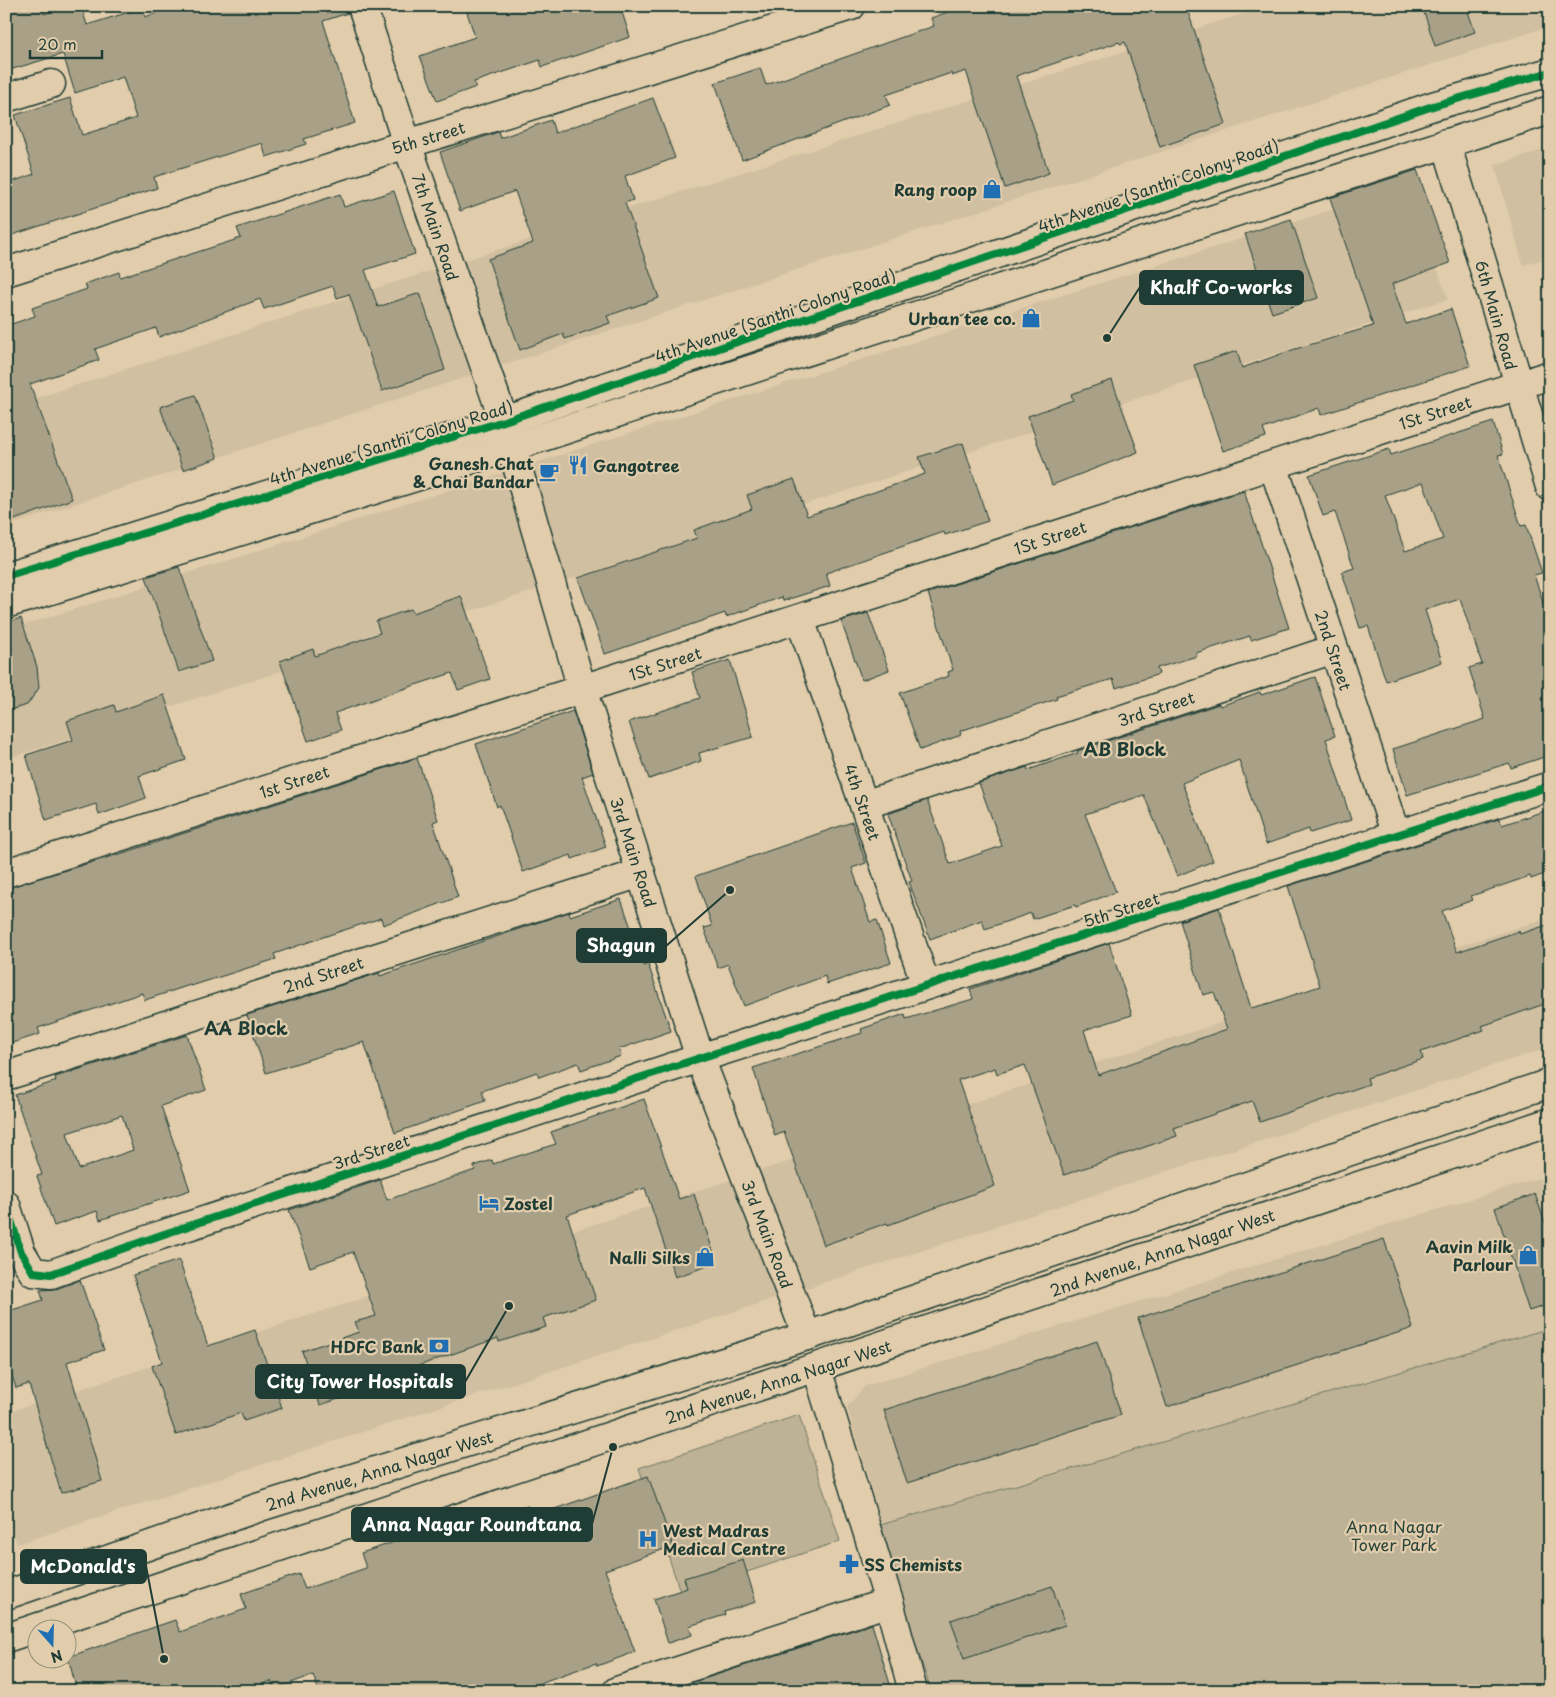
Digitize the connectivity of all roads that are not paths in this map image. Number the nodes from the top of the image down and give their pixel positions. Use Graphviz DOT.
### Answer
graph roads {
  1 [pos="362,6"];
  2 [pos="851,6"];
  3 [pos="1550,72"];
  4 [pos="51,84"];
  5 [pos="6,98"];
  6 [pos="1550,110"];
  7 [pos="1446,143"];
  8 [pos="407,144"];
  9 [pos="6,272"];
  10 [pos="1550,375"];
  11 [pos="1518,385"];
  12 [pos="504,421"];
  13 [pos="512,447"];
  14 [pos="1272,465"];
  15 [pos="1550,487"];
  16 [pos="6,576"];
  17 [pos="6,604"];
  18 [pos="800,618"];
  19 [pos="1334,649"];
  20 [pos="582,690"];
  21 [pos="1550,786"];
  22 [pos="864,805"];
  23 [pos="1396,835"];
  24 [pos="641,872"];
  25 [pos="6,873"];
  26 [pos="926,986"];
  27 [pos="700,1058"];
  28 [pos="6,1076"];
  29 [pos="1550,1083"];
  30 [pos="1550,1122"];
  31 [pos="6,1205"];
  32 [pos="807,1336"];
  33 [pos="817,1369"];
  34 [pos="6,1595"];
  35 [pos="889,1602"];
  36 [pos="6,1638"];
  37 [pos="645,1686"];
  38 [pos="617,1691"];
  39 [pos="913,1691"];
  1 -- 8 [label="street, 7th Main Road"];
  2 -- 8 [label="street, 5th street"];
  3 -- 12 [label="street, 4th Avenue (Santhi Colony Road)"];
  4 -- 5 [label="street"];
  6 -- 7 [label="street"];
  7 -- 11 [label="street, 6th Main Road"];
  7 -- 13 [label="street"];
  8 -- 9 [label="street, 5th street"];
  8 -- 12 [label="street, 7th Main Road"];
  10 -- 11 [label="street"];
  11 -- 14 [label="street, 1St Street"];
  11 -- 15 [label="street, 6th Main Road"];
  12 -- 13 [label="street, 7th Main Road"];
  12 -- 16 [label="street, 4th Avenue (Santhi Colony Road)"];
  13 -- 17 [label="street"];
  13 -- 20 [label="street, 3rd Main Road"];
  14 -- 18 [label="street, 1St Street"];
  14 -- 19 [label="street, 2nd Street"];
  18 -- 20 [label="street, 1St Street"];
  18 -- 22 [label="street, 4th Street"];
  19 -- 22 [label="street, 3rd Street"];
  19 -- 23 [label="street, 2nd Street"];
  20 -- 24 [label="street, 3rd Main Road"];
  20 -- 25 [label="street, 1st Street"];
  21 -- 23 [label="street, 5th Street"];
  22 -- 26 [label="street, 4th Street"];
  23 -- 26 [label="street, 5th Street"];
  24 -- 27 [label="street, 3rd Main Road"];
  24 -- 28 [label="street, 2nd Street"];
  26 -- 27 [label="street, 5th Street"];
  27 -- 31 [label="street, 3rd Street"];
  27 -- 32 [label="street, 3rd Main Road"];
  29 -- 32 [label="street, 2nd Avenue, Anna Nagar West"];
  30 -- 33 [label="street, 2nd Avenue, Anna Nagar West"];
  32 -- 34 [label="street, 2nd Avenue, Anna Nagar West"];
  33 -- 35 [label="street"];
  33 -- 36 [label="street, 2nd Avenue, Anna Nagar West"];
  35 -- 37 [label="street"];
  35 -- 39 [label="street"];
  37 -- 38 [label="street"];
}
